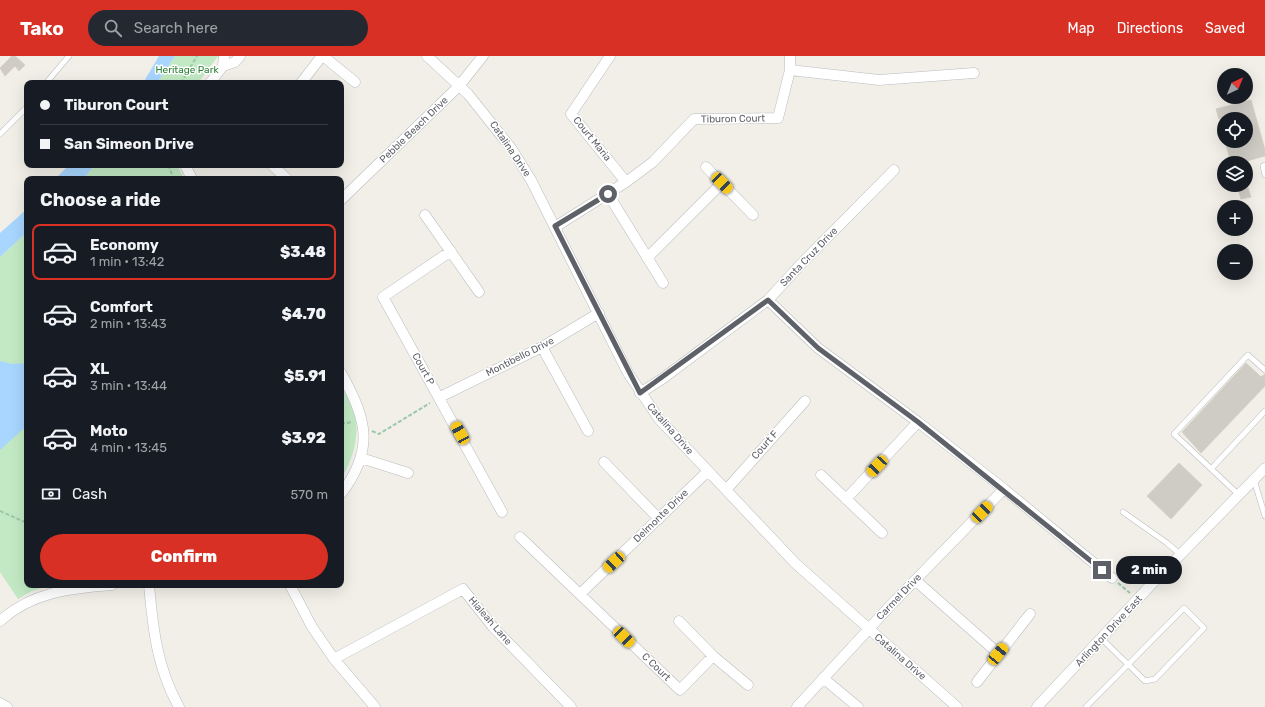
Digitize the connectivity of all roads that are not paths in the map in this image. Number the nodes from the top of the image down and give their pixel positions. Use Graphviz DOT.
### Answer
graph roads {
  1 [pos="69,56"];
  2 [pos="240,56"];
  3 [pos="322,56"];
  4 [pos="427,56"];
  5 [pos="483,56"];
  6 [pos="610,56"];
  7 [pos="790,56"];
  8 [pos="223,61"];
  9 [pos="790,70"];
  10 [pos="974,73"];
  11 [pos="49,80"];
  12 [pos="212,80"];
  13 [pos="303,80"];
  14 [pos="355,82"];
  15 [pos="460,86"];
  16 [pos="24,110"];
  17 [pos="0,134"];
  18 [pos="1265,165"];
  19 [pos="706,167"];
  20 [pos="275,168"];
  21 [pos="894,170"];
  22 [pos="1265,175"];
  23 [pos="284,176"];
  24 [pos="626,182"];
  25 [pos="722,183"];
  26 [pos="608,194"];
  27 [pos="344,197"];
  28 [pos="425,215"];
  29 [pos="753,215"];
  30 [pos="555,226"];
  31 [pos="451,251"];
  32 [pos="647,258"];
  33 [pos="663,283"];
  34 [pos="479,292"];
  35 [pos="768,300"];
  36 [pos="598,313"];
  37 [pos="542,347"];
  38 [pos="1265,370"];
  39 [pos="344,378"];
  40 [pos="640,393"];
  41 [pos="440,397"];
  42 [pos="805,401"];
  43 [pos="1265,411"];
  44 [pos="918,422"];
  45 [pos="588,431"];
  46 [pos="361,458"];
  47 [pos="604,462"];
  48 [pos="1265,468"];
  49 [pos="1211,469"];
  50 [pos="708,471"];
  51 [pos="408,473"];
  52 [pos="821,475"];
  53 [pos="1254,480"];
  54 [pos="1004,489"];
  55 [pos="344,490"];
  56 [pos="726,490"];
  57 [pos="1239,495"];
  58 [pos="846,499"];
  59 [pos="502,512"];
  60 [pos="1124,512"];
  61 [pos="1265,516"];
  62 [pos="659,519"];
  63 [pos="882,533"];
  64 [pos="520,537"];
  65 [pos="1180,555"];
  66 [pos="1112,578"];
  67 [pos="915,580"];
  68 [pos="86,588"];
  69 [pos="150,588"];
  70 [pos="292,588"];
  71 [pos="580,594"];
  72 [pos="1030,614"];
  73 [pos="0,621"];
  74 [pos="679,621"];
  75 [pos="868,629"];
  76 [pos="1102,639"];
  77 [pos="998,654"];
  78 [pos="713,656"];
  79 [pos="334,659"];
  80 [pos="1128,664"];
  81 [pos="823,678"];
  82 [pos="977,682"];
  83 [pos="748,685"];
  84 [pos="0,703"];
  85 [pos="7,707"];
  86 [pos="179,707"];
  87 [pos="374,707"];
  88 [pos="571,707"];
  89 [pos="797,707"];
  90 [pos="858,707"];
  91 [pos="957,707"];
  92 [pos="1037,707"];
  93 [pos="1086,707"];
  1 -- 11 [label="lane"];
  2 -- 8 [label="street"];
  3 -- 13 [label="street"];
  3 -- 14 [label="street"];
  4 -- 15 [label="street, Catalina Drive"];
  5 -- 15 [label="street, Pebble Beach Drive"];
  6 -- 24 [label="street, Court Maria"];
  7 -- 9 [label="street, Tiburon Court"];
  8 -- 12 [label="street"];
  9 -- 10 [label="street"];
  9 -- 24 [label="street, Tiburon Court"];
  15 -- 27 [label="street, Pebble Beach Drive"];
  15 -- 30 [label="street, Catalina Drive"];
  16 -- 17 [label="lane"];
  18 -- 22 [label="lane"];
  19 -- 25 [label="street"];
  20 -- 23 [label="street"];
  21 -- 35 [label="street, Santa Cruz Drive"];
  24 -- 26 [label="street, Tiburon Court"];
  25 -- 29 [label="street"];
  25 -- 32 [label="street"];
  26 -- 30 [label="street, Tiburon Court"];
  26 -- 32 [label="street"];
  28 -- 31 [label="street"];
  30 -- 36 [label="street, Catalina Drive"];
  31 -- 34 [label="street"];
  31 -- 41 [label="street, Court P"];
  32 -- 33 [label="street"];
  35 -- 40 [label="street, Santa Cruz Drive"];
  35 -- 44 [label="street"];
  36 -- 37 [label="street, Montibello Drive"];
  36 -- 40 [label="street, Catalina Drive"];
  37 -- 41 [label="street, Montibello Drive"];
  37 -- 45 [label="street"];
  38 -- 49 [label="lane"];
  39 -- 46 [label="street"];
  40 -- 50 [label="street, Catalina Drive"];
  41 -- 59 [label="street, Court P"];
  42 -- 56 [label="street, Court F"];
  43 -- 49 [label="lane"];
  44 -- 54 [label="street"];
  44 -- 58 [label="street"];
  46 -- 51 [label="street"];
  46 -- 55 [label="street"];
  47 -- 62 [label="street"];
  48 -- 53 [label="street, Arlington Drive East"];
  49 -- 57 [label="lane"];
  50 -- 56 [label="street, Catalina Drive"];
  50 -- 62 [label="street, Delmonte Drive"];
  52 -- 58 [label="street"];
  53 -- 57 [label="street, Arlington Drive East"];
  53 -- 61 [label="lane"];
  54 -- 66 [label="street"];
  54 -- 67 [label="street, Carmel Drive"];
  56 -- 75 [label="street, Catalina Drive"];
  57 -- 65 [label="street, Arlington Drive East"];
  58 -- 63 [label="street"];
  60 -- 65 [label="lane"];
  62 -- 71 [label="street, Delmonte Drive"];
  64 -- 71 [label="street, C Court"];
  65 -- 76 [label="street, Arlington Drive East"];
  67 -- 75 [label="street, Carmel Drive"];
  67 -- 77 [label="street"];
  68 -- 73 [label="street"];
  69 -- 86 [label="street"];
  70 -- 79 [label="street"];
  71 -- 78 [label="street, C Court"];
  72 -- 77 [label="street"];
  74 -- 78 [label="street"];
  75 -- 81 [label="street, Carmel Drive"];
  75 -- 91 [label="street, Catalina Drive"];
  76 -- 80 [label="lane"];
  76 -- 92 [label="street, Arlington Drive East"];
  77 -- 82 [label="street"];
  78 -- 83 [label="street"];
  79 -- 87 [label="street"];
  79 -- 88 [label="street, Hialeah Lane"];
  80 -- 80 [label="lane"];
  80 -- 93 [label="lane"];
  81 -- 89 [label="street, Carmel Drive"];
  81 -- 90 [label="street"];
  84 -- 85 [label="street"];
}
